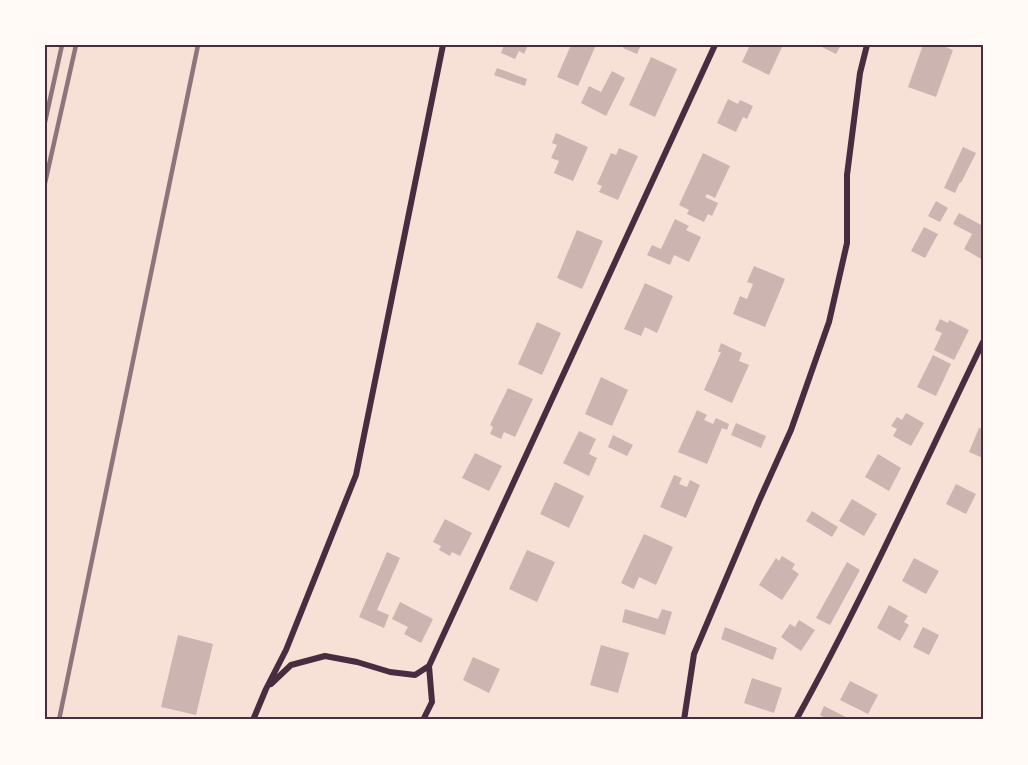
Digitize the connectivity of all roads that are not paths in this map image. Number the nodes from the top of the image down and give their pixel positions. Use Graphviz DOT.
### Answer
graph roads {
  1 [pos="443,45"];
  2 [pos="715,45"];
  3 [pos="867,45"];
  4 [pos="983,342"];
  5 [pos="429,666"];
  6 [pos="266,689"];
  7 [pos="253,720"];
  8 [pos="423,720"];
  9 [pos="684,720"];
  10 [pos="796,720"];
  1 -- 6 [label="street"];
  2 -- 5 [label="street"];
  3 -- 9 [label="street"];
  4 -- 10 [label="street"];
  5 -- 6 [label="street"];
  5 -- 8 [label="street"];
  6 -- 7 [label="street"];
}
